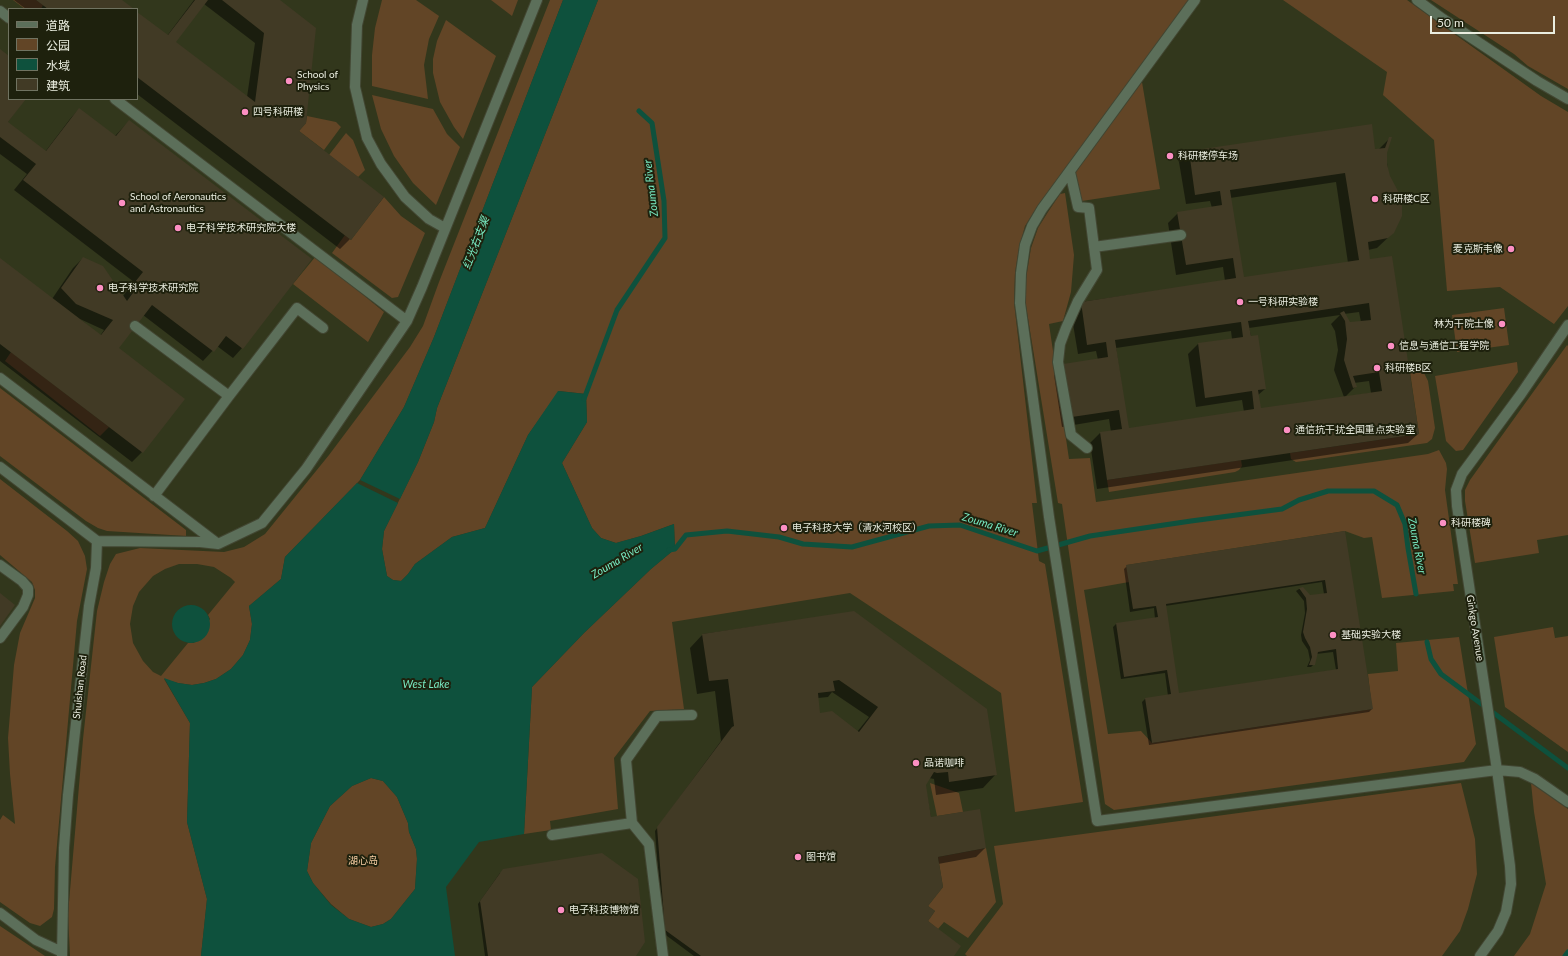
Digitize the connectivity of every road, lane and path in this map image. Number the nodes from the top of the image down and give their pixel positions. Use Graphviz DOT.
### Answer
graph roads {
  1 [pos="363,0"];
  2 [pos="537,0"];
  3 [pos="1195,0"];
  4 [pos="1417,0"];
  5 [pos="0,11"];
  6 [pos="8,17"];
  7 [pos="1568,99"];
  8 [pos="116,100"];
  9 [pos="1070,172"];
  10 [pos="445,228"];
  11 [pos="1181,235"];
  12 [pos="1094,247"];
  13 [pos="407,322"];
  14 [pos="1568,325"];
  15 [pos="136,326"];
  16 [pos="323,328"];
  17 [pos="0,378"];
  18 [pos="229,396"];
  19 [pos="1087,448"];
  20 [pos="0,466"];
  21 [pos="154,496"];
  22 [pos="97,540"];
  23 [pos="218,544"];
  24 [pos="0,565"];
  25 [pos="0,638"];
  26 [pos="692,715"];
  27 [pos="1497,770"];
  28 [pos="1568,802"];
  29 [pos="632,823"];
  30 [pos="552,835"];
  31 [pos="0,913"];
  32 [pos="62,954"];
  33 [pos="663,956"];
  34 [pos="1480,956"];
  1 -- 10 [label="street"];
  2 -- 10 [label="street"];
  3 -- 9 [label="street"];
  4 -- 7 [label="street"];
  5 -- 6 [label="street"];
  8 -- 13 [label="street"];
  9 -- 12 [label="street"];
  9 -- 27 [label="street"];
  10 -- 13 [label="street"];
  11 -- 12 [label="street"];
  12 -- 19 [label="street"];
  13 -- 23 [label="street"];
  14 -- 27 [label="street, Ginkgo Avenue"];
  15 -- 18 [label="street"];
  16 -- 18 [label="street"];
  17 -- 21 [label="street"];
  18 -- 21 [label="street"];
  20 -- 22 [label="street"];
  21 -- 23 [label="street"];
  22 -- 23 [label="street"];
  22 -- 32 [label="street, Shuishan Road"];
  24 -- 25 [label="street"];
  26 -- 29 [label="street"];
  27 -- 28 [label="street"];
  27 -- 34 [label="street, Ginkgo Avenue"];
  29 -- 30 [label="street"];
  29 -- 33 [label="street"];
  31 -- 32 [label="street"];
}
